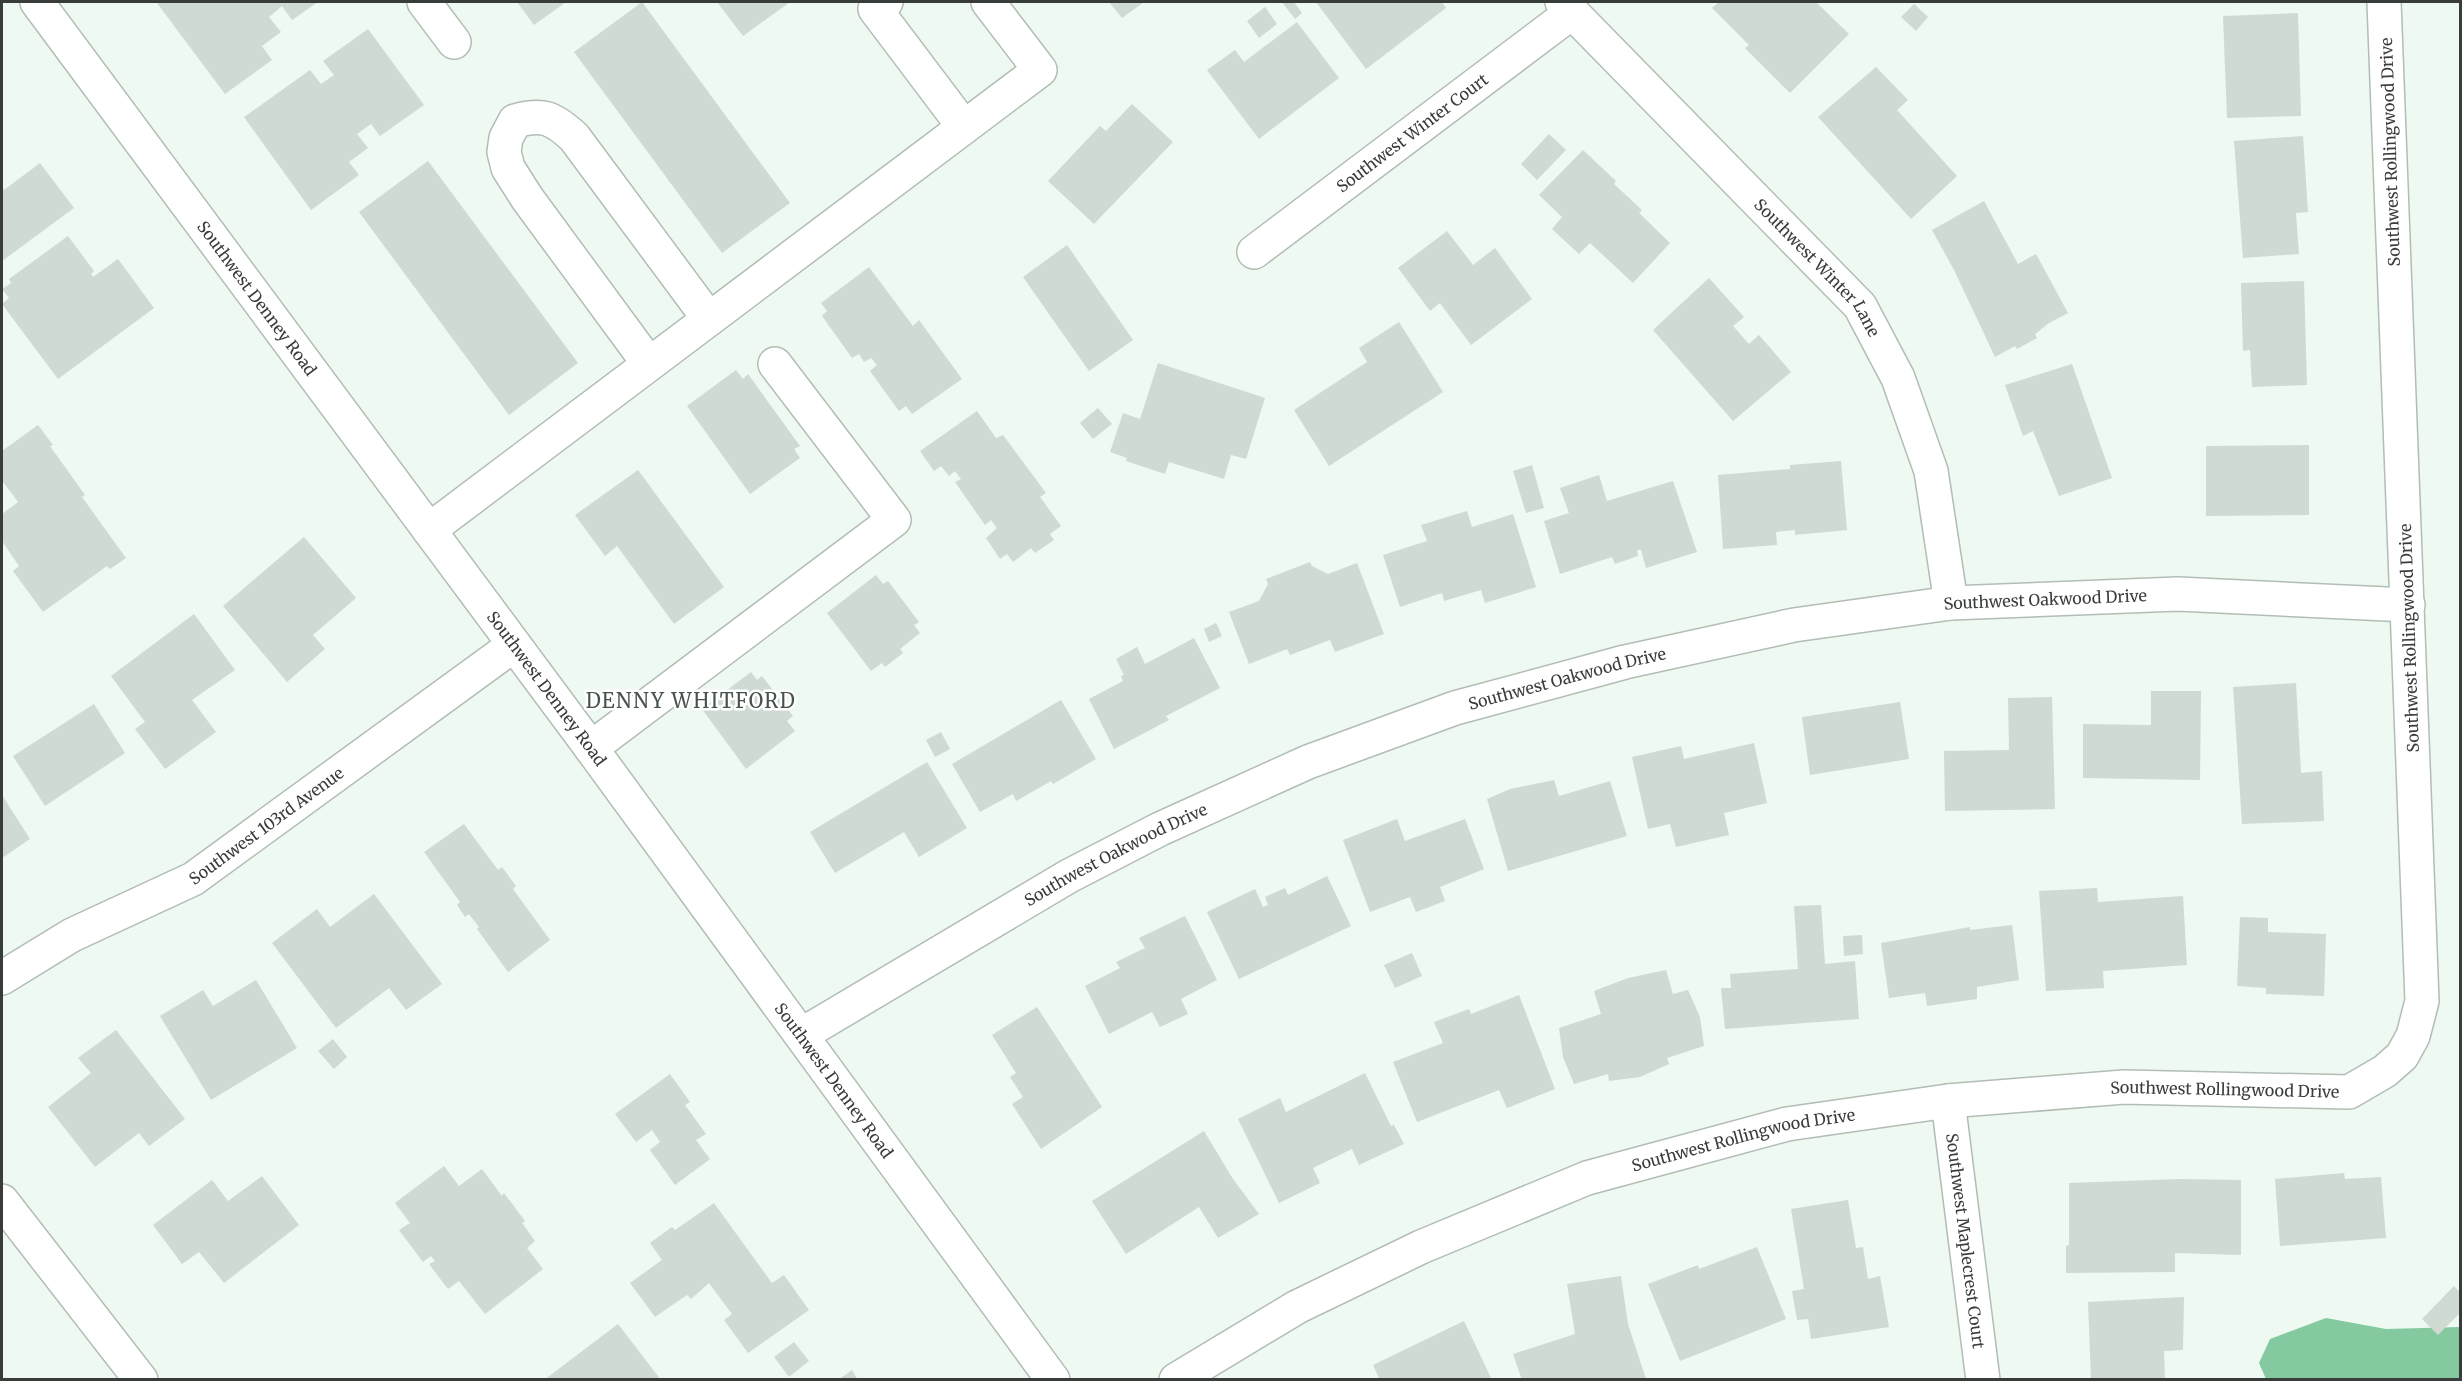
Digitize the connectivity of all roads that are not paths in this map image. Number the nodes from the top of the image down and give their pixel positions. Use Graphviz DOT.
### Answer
graph roads {
  1 [pos="37,2"];
  2 [pos="424,2"];
  3 [pos="886,2"];
  4 [pos="988,2"];
  5 [pos="2384,2"];
  6 [pos="1566,7"];
  7 [pos="454,42"];
  8 [pos="964,127"];
  9 [pos="1254,252"];
  10 [pos="709,319"];
  11 [pos="649,364"];
  12 [pos="775,364"];
  13 [pos="429,530"];
  14 [pos="1951,603"];
  15 [pos="2408,605"];
  16 [pos="514,645"];
  17 [pos="591,748"];
  18 [pos="2,978"];
  19 [pos="801,1035"];
  20 [pos="1948,1101"];
  21 [pos="2,1201"];
  22 [pos="141,1380"];
  23 [pos="1053,1380"];
  24 [pos="1176,1380"];
  25 [pos="1983,1380"];
  1 -- 13 [label="street, Southwest Denney Road"];
  2 -- 7 [label="street"];
  3 -- 8 [label="street"];
  4 -- 8 [label="street"];
  5 -- 15 [label="street, Southwest Rollingwood Drive"];
  6 -- 9 [label="street, Southwest Winter Court"];
  6 -- 14 [label="street, Southwest Winter Lane"];
  8 -- 10 [label="street"];
  10 -- 11 [label="street"];
  10 -- 11 [label="street"];
  11 -- 13 [label="street"];
  12 -- 17 [label="street"];
  13 -- 16 [label="street, Southwest Denney Road"];
  14 -- 15 [label="street, Southwest Oakwood Drive"];
  14 -- 19 [label="street, Southwest Oakwood Drive"];
  15 -- 20 [label="street, Southwest Rollingwood Drive"];
  16 -- 17 [label="street, Southwest Denney Road"];
  16 -- 18 [label="street, Southwest 103rd Avenue"];
  17 -- 19 [label="street, Southwest Denney Road"];
  19 -- 23 [label="street, Southwest Denney Road"];
  20 -- 24 [label="street, Southwest Rollingwood Drive"];
  20 -- 25 [label="street, Southwest Maplecrest Court"];
  21 -- 22 [label="street"];
}
